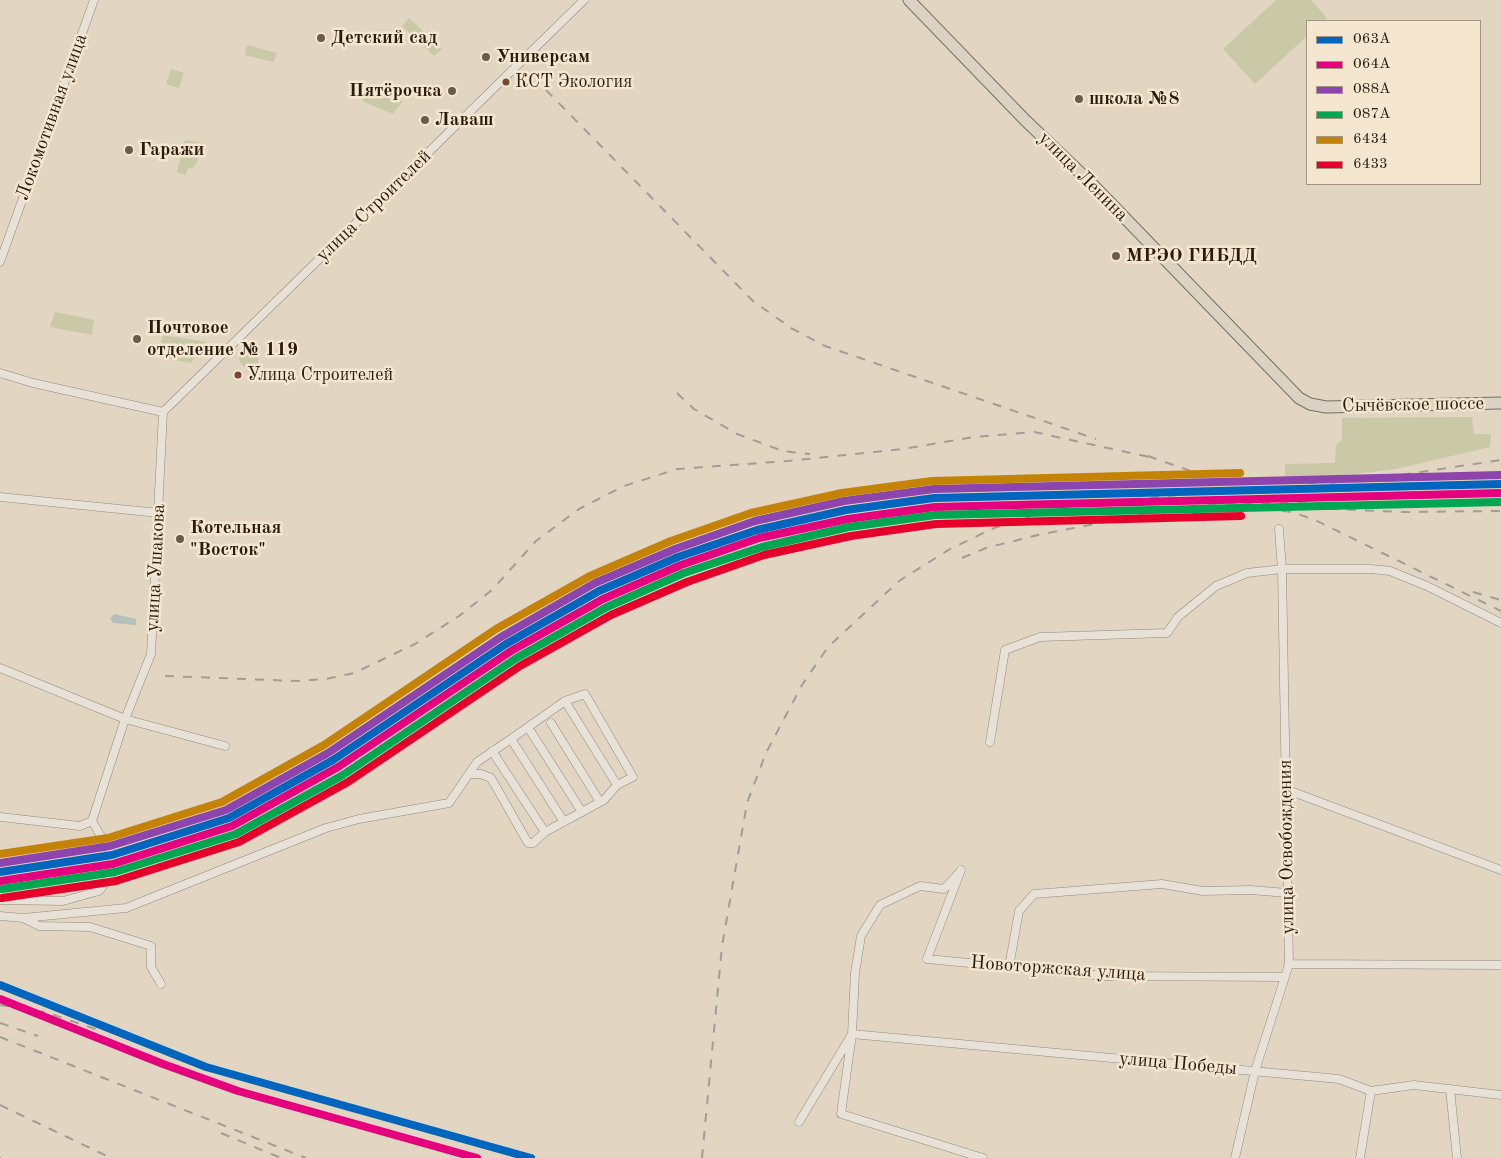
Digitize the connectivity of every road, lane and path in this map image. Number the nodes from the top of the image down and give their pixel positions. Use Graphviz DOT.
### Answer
graph roads {
  1 [pos="94,0"];
  2 [pos="584,0"];
  3 [pos="909,0"];
  4 [pos="0,262"];
  5 [pos="0,373"];
  6 [pos="1501,403"];
  7 [pos="1326,407"];
  8 [pos="163,412"];
  9 [pos="0,497"];
  10 [pos="159,513"];
  11 [pos="1279,529"];
  12 [pos="1282,569"];
  13 [pos="1501,622"];
  14 [pos="0,668"];
  15 [pos="565,701"];
  16 [pos="124,719"];
  17 [pos="551,723"];
  18 [pos="531,732"];
  19 [pos="511,739"];
  20 [pos="990,742"];
  21 [pos="225,746"];
  22 [pos="492,751"];
  23 [pos="469,774"];
  24 [pos="617,785"];
  25 [pos="1285,789"];
  26 [pos="600,802"];
  27 [pos="582,812"];
  28 [pos="0,817"];
  29 [pos="92,821"];
  30 [pos="564,822"];
  31 [pos="545,832"];
  32 [pos="1501,870"];
  33 [pos="1287,893"];
  34 [pos="0,900"];
  35 [pos="0,916"];
  36 [pos="23,918"];
  37 [pos="1289,964"];
  38 [pos="1501,965"];
  39 [pos="1009,967"];
  40 [pos="1284,977"];
  41 [pos="161,984"];
  42 [pos="852,1034"];
  43 [pos="1255,1071"];
  44 [pos="1450,1089"];
  45 [pos="1371,1091"];
  46 [pos="1501,1095"];
  47 [pos="799,1122"];
  48 [pos="983,1158"];
  49 [pos="1235,1158"];
  50 [pos="1360,1158"];
  51 [pos="1457,1158"];
  1 -- 4 [label="street, Локомотивная улица"];
  2 -- 8 [label="street, улица Строителей"];
  3 -- 7 [label="main road, улица Ленина"];
  5 -- 8 [label="street"];
  6 -- 7 [label="main road, Сычёвское шоссе"];
  8 -- 10 [label="street, улица Ушакова"];
  9 -- 10 [label="street"];
  10 -- 16 [label="street, улица Ушакова"];
  11 -- 12 [label="street, улица Освобождения"];
  12 -- 13 [label="street"];
  12 -- 20 [label="street"];
  12 -- 25 [label="street, улица Освобождения"];
  14 -- 16 [label="street"];
  15 -- 19 [label="street"];
  15 -- 24 [label="street"];
  15 -- 24 [label="street"];
  16 -- 21 [label="street"];
  16 -- 29 [label="street, улица Ушакова"];
  17 -- 26 [label="street"];
  18 -- 27 [label="street"];
  19 -- 22 [label="street"];
  19 -- 30 [label="street"];
  22 -- 23 [label="street"];
  22 -- 31 [label="street"];
  23 -- 31 [label="street"];
  23 -- 36 [label="street"];
  24 -- 26 [label="street"];
  25 -- 32 [label="street"];
  25 -- 33 [label="street, улица Освобождения"];
  26 -- 27 [label="street"];
  27 -- 30 [label="street"];
  28 -- 29 [label="street"];
  29 -- 34 [label="street"];
  30 -- 31 [label="street"];
  33 -- 37 [label="street, улица Освобождения"];
  33 -- 39 [label="street"];
  35 -- 36 [label="street"];
  36 -- 41 [label="street"];
  37 -- 38 [label="street"];
  37 -- 40 [label="street, улица Освобождения"];
  39 -- 40 [label="street, Новоторжская улица"];
  39 -- 42 [label="street, Новоторжская улица"];
  40 -- 43 [label="street, улица Освобождения"];
  42 -- 43 [label="street, улица Победы"];
  42 -- 47 [label="street"];
  42 -- 48 [label="street"];
  43 -- 45 [label="street, улица Победы"];
  43 -- 49 [label="street, улица Освобождения"];
  44 -- 45 [label="street, улица Победы"];
  44 -- 46 [label="street, улица Победы"];
  44 -- 51 [label="street"];
  45 -- 50 [label="street"];
}
